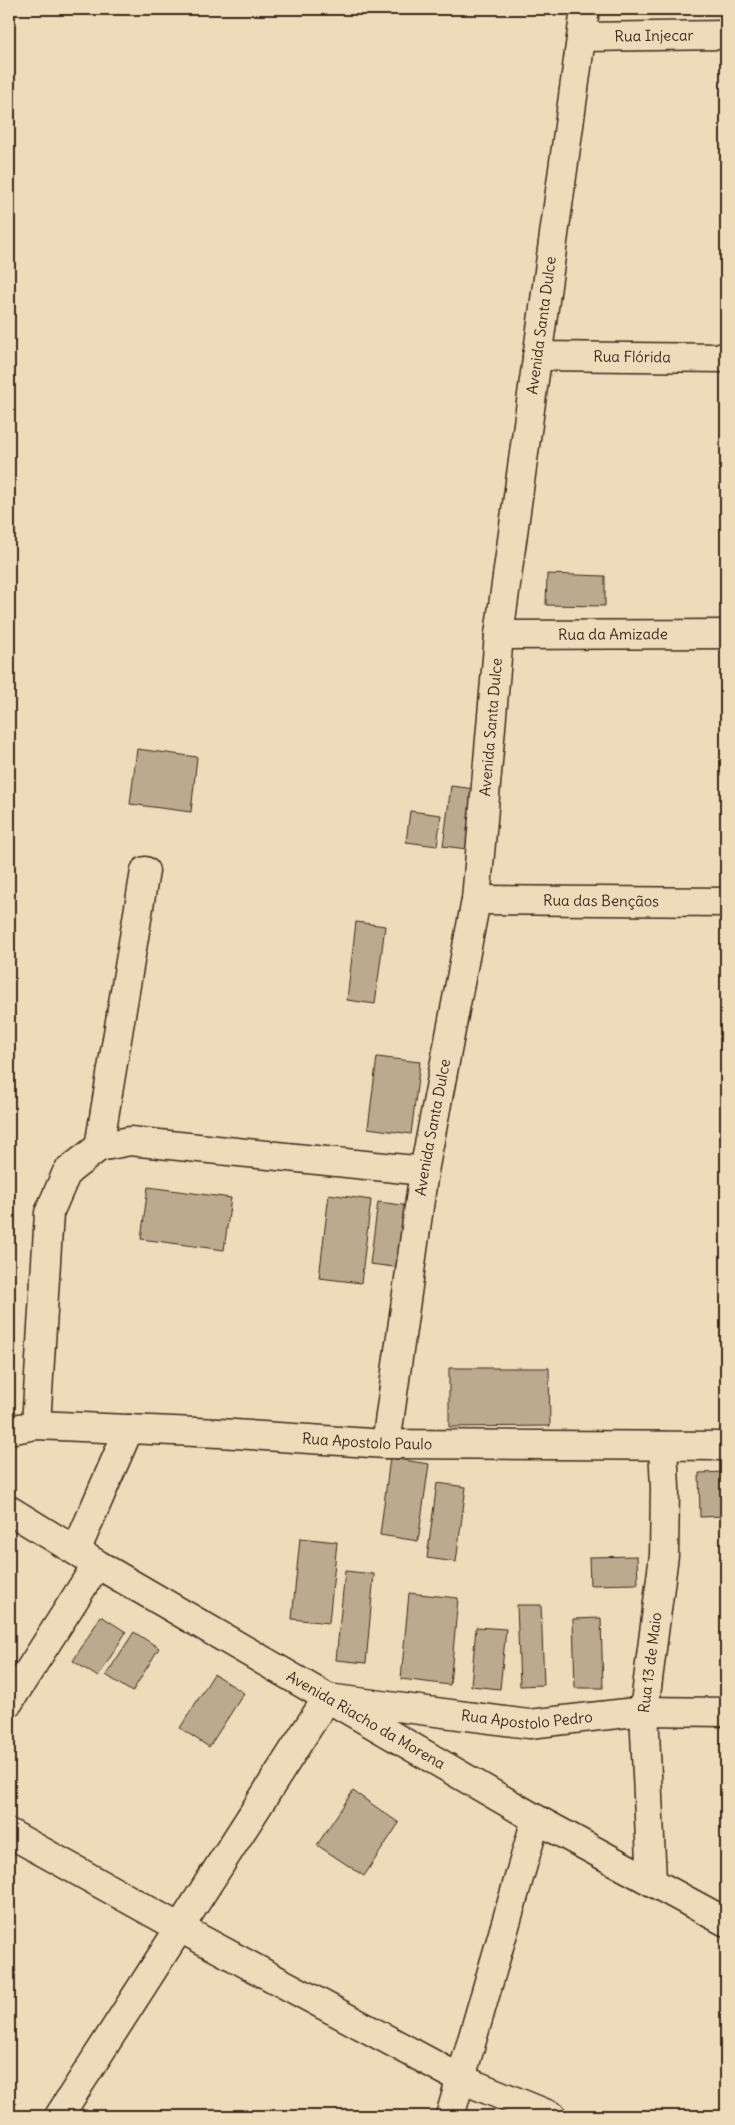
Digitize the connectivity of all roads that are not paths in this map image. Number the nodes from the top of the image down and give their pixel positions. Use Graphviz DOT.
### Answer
graph roads {
  1 [pos="585,9"];
  2 [pos="726,35"];
  3 [pos="582,37"];
  4 [pos="537,356"];
  5 [pos="726,358"];
  6 [pos="726,634"];
  7 [pos="499,635"];
  8 [pos="145,871"];
  9 [pos="476,900"];
  10 [pos="726,902"];
  11 [pos="99,1147"];
  12 [pos="424,1171"];
  13 [pos="36,1425"];
  14 [pos="129,1429"];
  15 [pos="9,1430"];
  16 [pos="386,1444"];
  17 [pos="663,1446"];
  18 [pos="726,1446"];
  19 [pos="9,1510"];
  20 [pos="87,1558"];
  21 [pos="327,1698"];
  22 [pos="9,1702"];
  23 [pos="644,1711"];
  24 [pos="726,1712"];
  25 [pos="536,1819"];
  26 [pos="9,1833"];
  27 [pos="652,1881"];
  28 [pos="726,1922"];
  29 [pos="180,1928"];
  30 [pos="461,2079"];
  31 [pos="59,2116"];
  32 [pos="450,2116"];
  33 [pos="552,2116"];
  1 -- 3 [label="street, Avenida Santa Dulce"];
  2 -- 3 [label="street, Rua Injecar"];
  3 -- 4 [label="street, Avenida Santa Dulce"];
  4 -- 5 [label="street, Rua Flórida"];
  4 -- 7 [label="street, Avenida Santa Dulce"];
  6 -- 7 [label="street, Rua da Amizade"];
  7 -- 9 [label="street, Avenida Santa Dulce"];
  8 -- 11 [label="street"];
  9 -- 10 [label="street, Rua das Bençãos"];
  9 -- 12 [label="street, Avenida Santa Dulce"];
  11 -- 12 [label="street"];
  11 -- 13 [label="street"];
  12 -- 16 [label="street, Avenida Santa Dulce"];
  13 -- 14 [label="street, Rua Apostolo Paulo"];
  13 -- 15 [label="street, Rua Apostolo Paulo"];
  14 -- 16 [label="street, Rua Apostolo Paulo"];
  14 -- 20 [label="street"];
  16 -- 17 [label="street, Rua Apostolo Paulo"];
  17 -- 18 [label="street, Rua Apostolo Paulo"];
  17 -- 23 [label="street, Rua 13 de Maio"];
  19 -- 20 [label="street, Avenida Riacho da Morena"];
  20 -- 21 [label="street, Avenida Riacho da Morena"];
  20 -- 22 [label="street"];
  21 -- 23 [label="street, Rua Apostolo Pedro"];
  21 -- 25 [label="street, Avenida Riacho da Morena"];
  21 -- 29 [label="street"];
  23 -- 24 [label="street, Rua Apostolo Pedro"];
  23 -- 27 [label="street, Rua 13 de Maio"];
  25 -- 27 [label="street, Avenida Riacho da Morena"];
  25 -- 30 [label="street"];
  26 -- 29 [label="street"];
  27 -- 28 [label="street, Avenida Riacho da Morena"];
  29 -- 30 [label="street"];
  29 -- 31 [label="street"];
  30 -- 32 [label="street"];
  30 -- 33 [label="street"];
}
